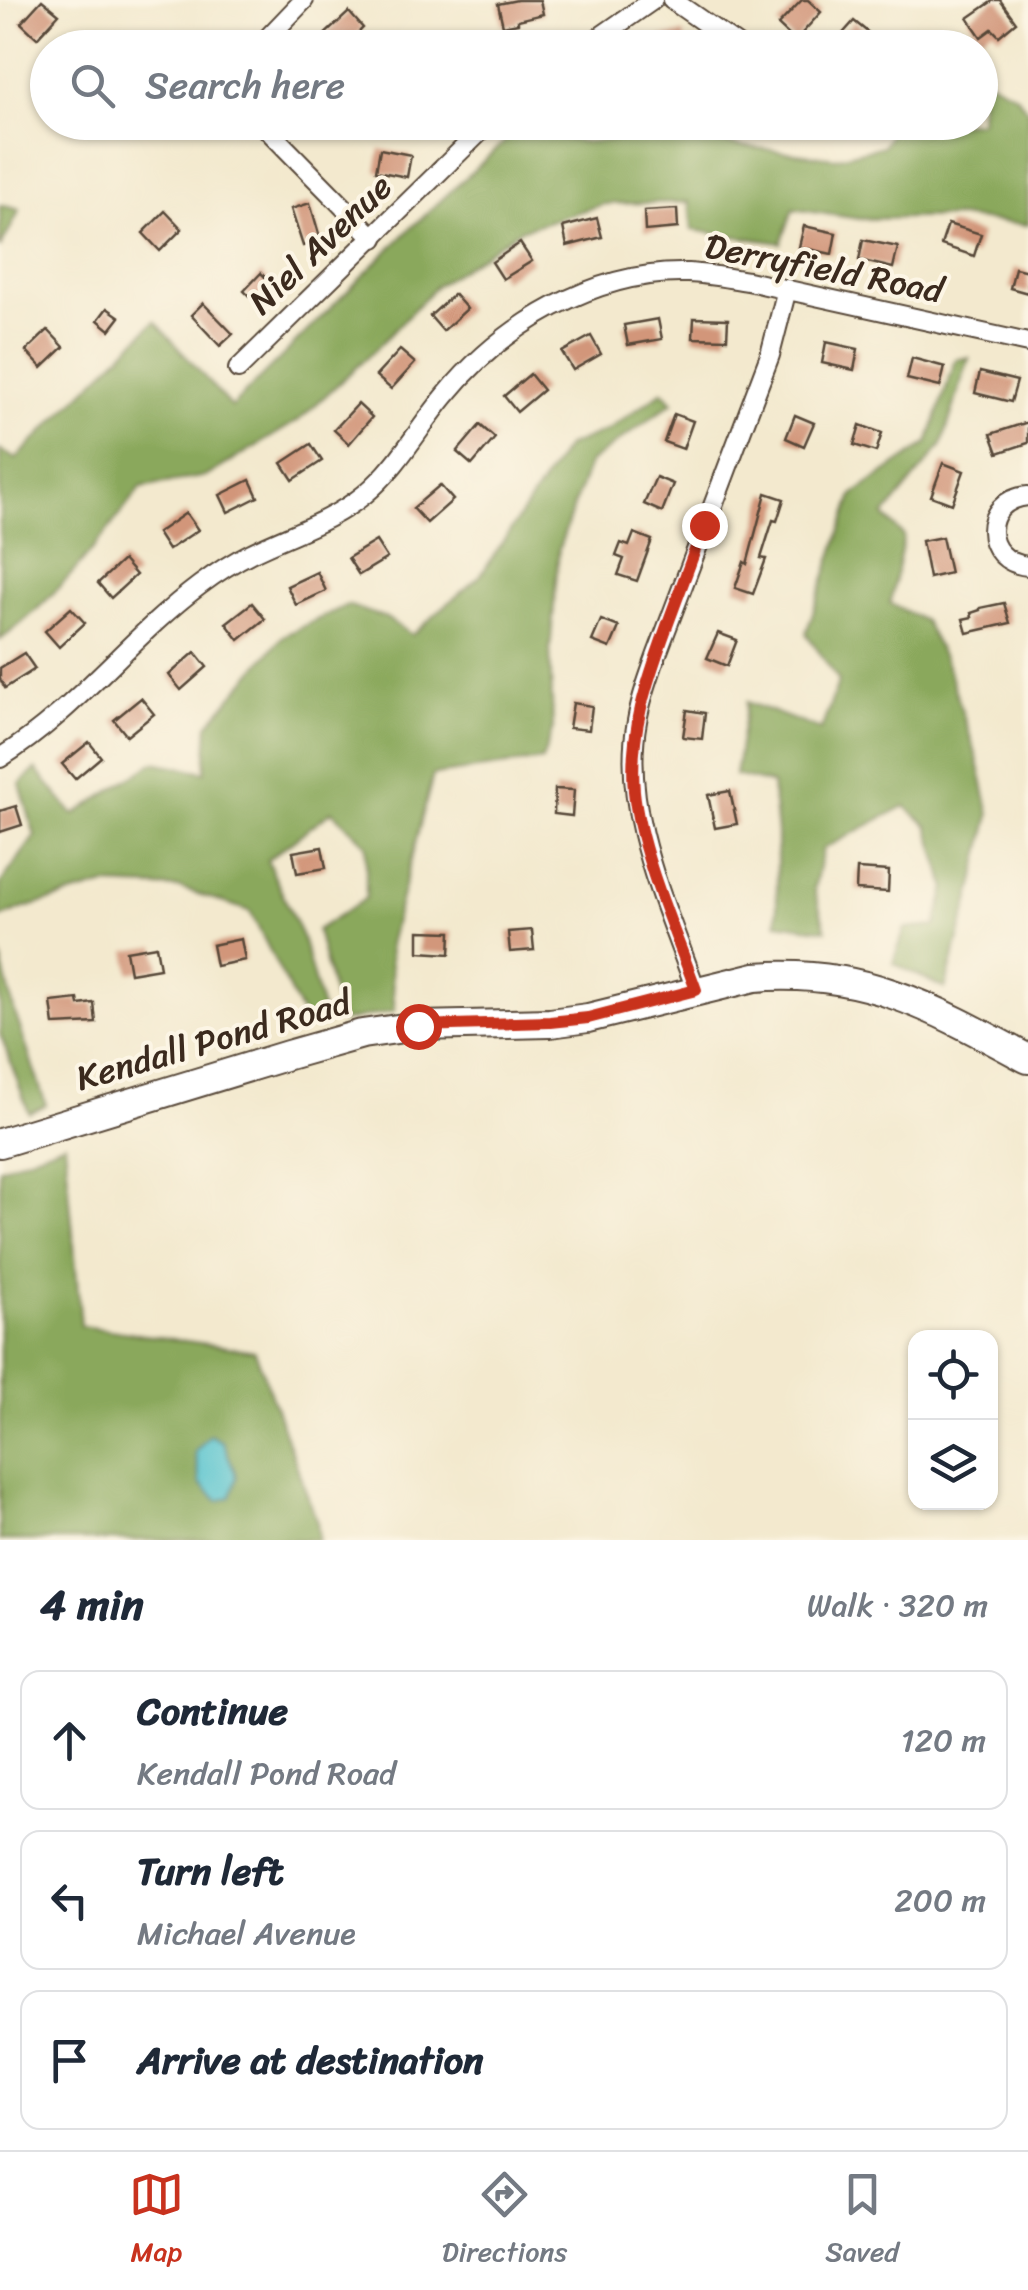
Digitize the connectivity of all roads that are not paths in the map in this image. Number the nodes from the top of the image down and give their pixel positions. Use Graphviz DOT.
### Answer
graph roads {
  1 [pos="304,0"];
  2 [pos="653,0"];
  3 [pos="672,0"];
  4 [pos="275,30"];
  5 [pos="610,30"];
  6 [pos="715,30"];
  7 [pos="278,140"];
  8 [pos="472,140"];
  9 [pos="374,238"];
  10 [pos="787,290"];
  11 [pos="1028,343"];
  12 [pos="238,368"];
  13 [pos="1028,496"];
  14 [pos="1028,566"];
  15 [pos="0,758"];
  16 [pos="696,990"];
  17 [pos="1028,1059"];
  18 [pos="0,1143"];
  1 -- 4 [label="street"];
  2 -- 5 [label="street"];
  3 -- 6 [label="street"];
  7 -- 9 [label="street"];
  8 -- 9 [label="street, Niel Avenue"];
  9 -- 12 [label="street, Niel Avenue"];
  10 -- 11 [label="street, Derryfield Road"];
  10 -- 15 [label="street, Derryfield Road"];
  10 -- 16 [label="street"];
  13 -- 14 [label="street"];
  16 -- 17 [label="street, Kendall Pond Road"];
  16 -- 18 [label="street, Kendall Pond Road"];
}
